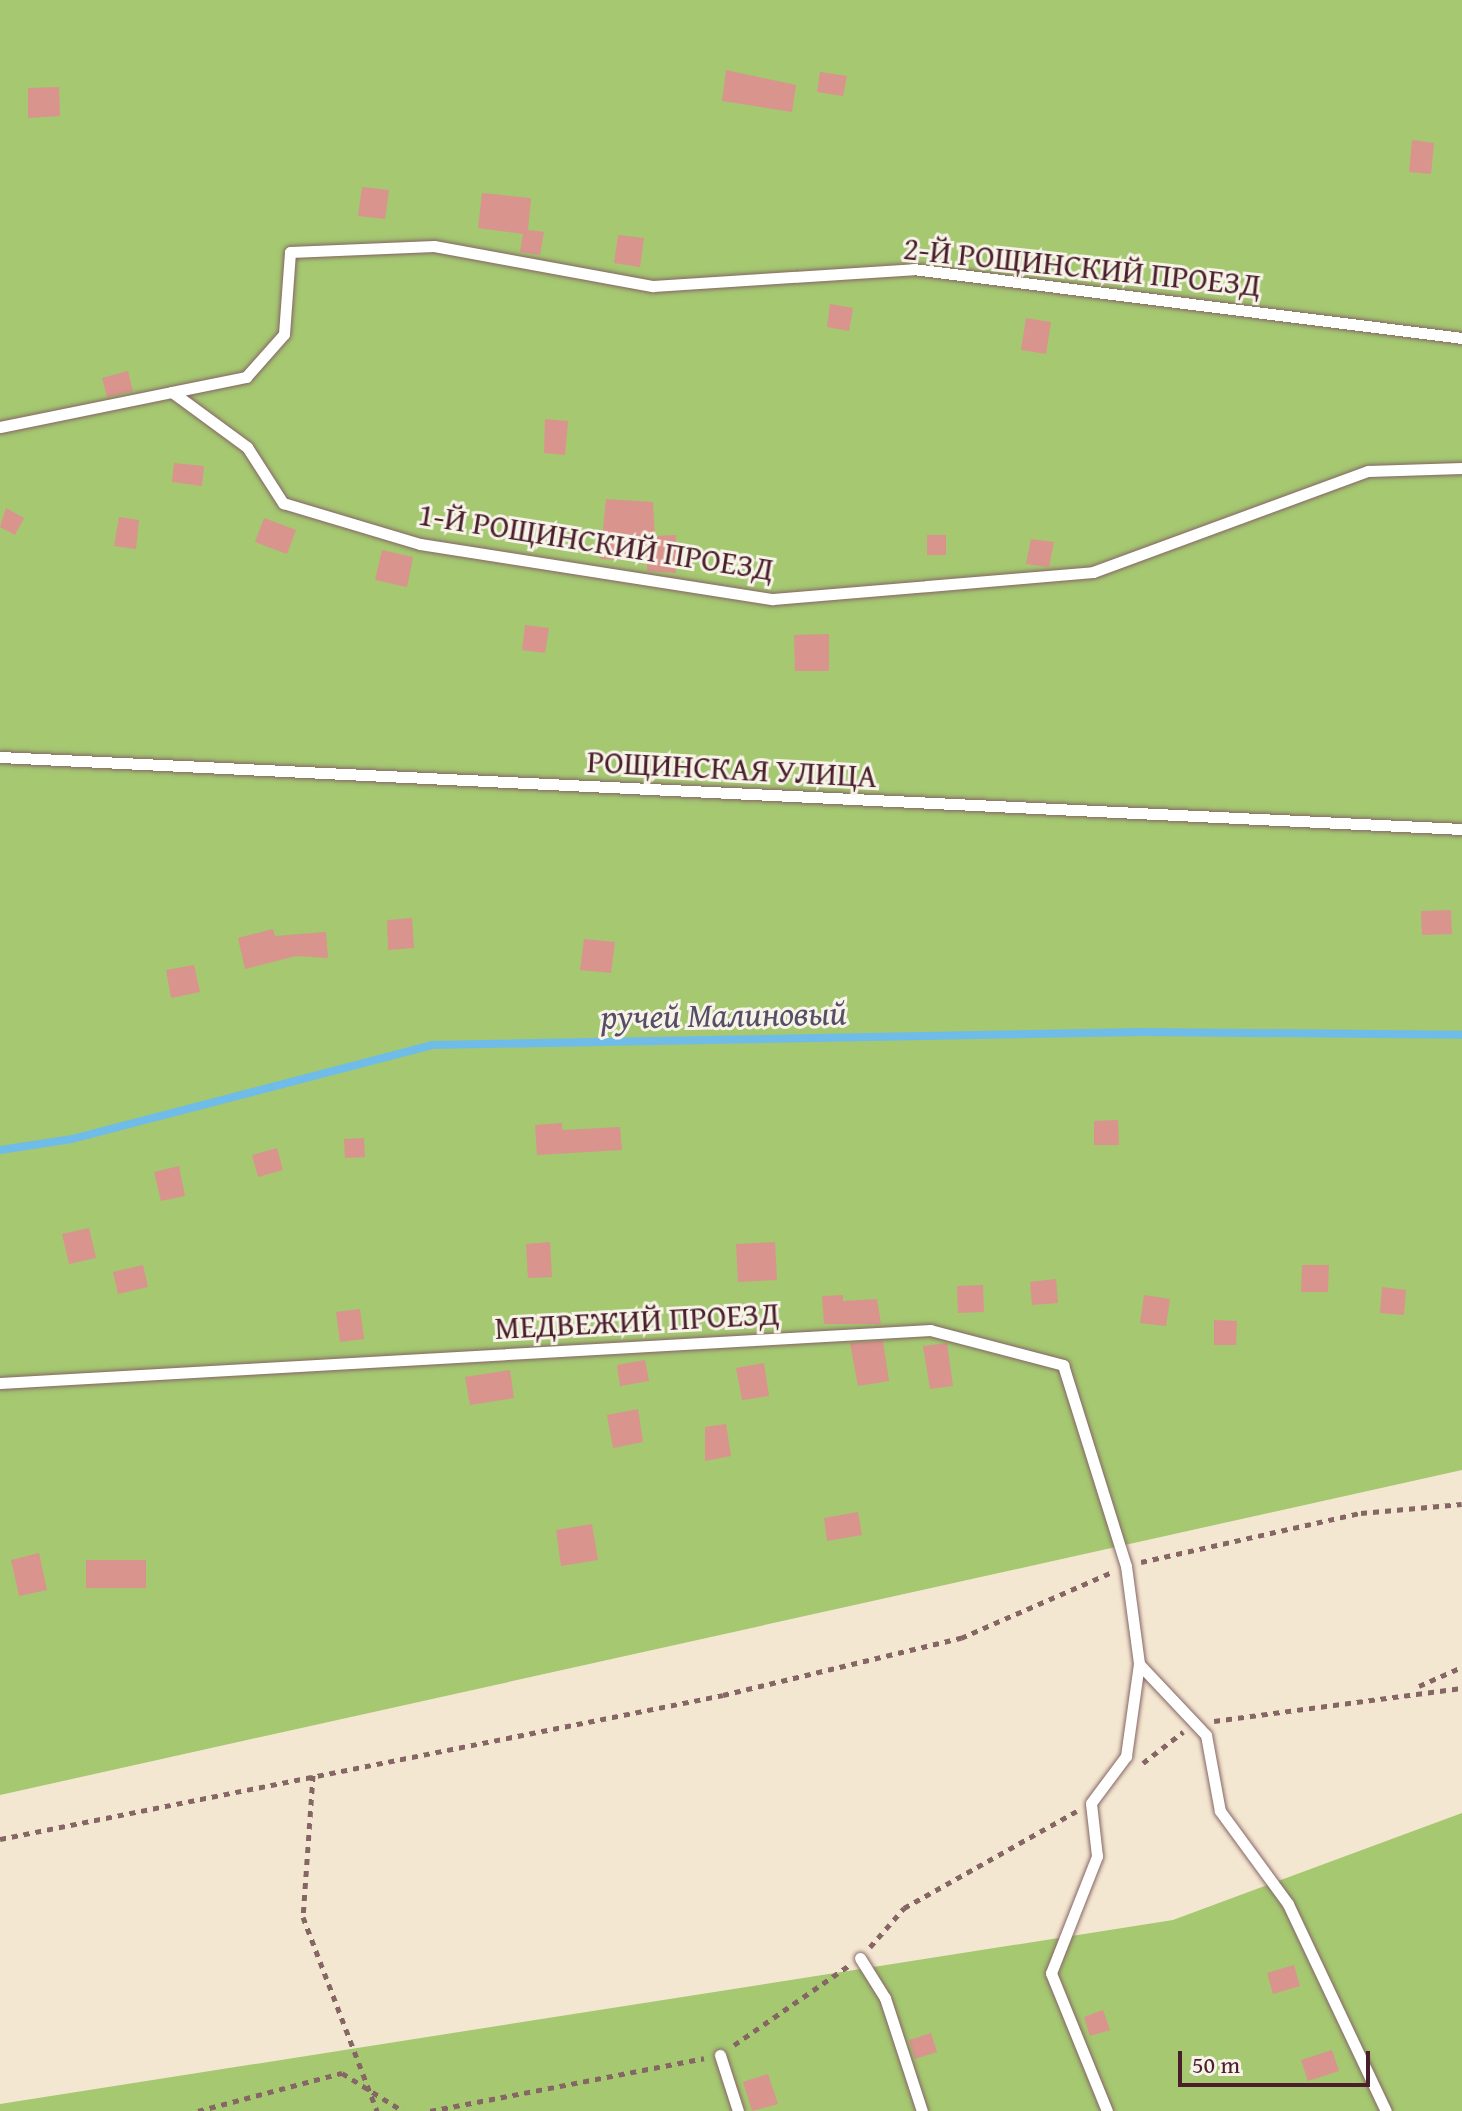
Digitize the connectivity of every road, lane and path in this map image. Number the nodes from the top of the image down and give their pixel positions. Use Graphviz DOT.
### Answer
graph roads {
  1 [pos="1462,338"];
  2 [pos="172,392"];
  3 [pos="0,427"];
  4 [pos="1462,468"];
  5 [pos="0,757"];
  6 [pos="1462,829"];
  7 [pos="0,1383"];
  8 [pos="1462,1504"];
  9 [pos="1126,1566"];
  10 [pos="1139,1664"];
  11 [pos="1462,1667"];
  12 [pos="1462,1688"];
  13 [pos="1414,1689"];
  14 [pos="1192,1724"];
  15 [pos="1136,1768"];
  16 [pos="313,1775"];
  17 [pos="1091,1803"];
  18 [pos="0,1839"];
  19 [pos="860,1958"];
  20 [pos="720,2055"];
  21 [pos="369,2088"];
  22 [pos="198,2111"];
  23 [pos="377,2111"];
  24 [pos="403,2111"];
  25 [pos="430,2111"];
  26 [pos="738,2111"];
  27 [pos="922,2111"];
  28 [pos="1107,2111"];
  29 [pos="1386,2111"];
  1 -- 2 [label="lane, 2-Й РОЩИНСКИЙ ПРОЕЗД"];
  2 -- 3 [label="lane"];
  2 -- 4 [label="lane, 1-Й РОЩИНСКИЙ ПРОЕЗД"];
  5 -- 6 [label="lane, РОЩИНСКАЯ УЛИЦА"];
  7 -- 9 [label="lane, МЕДВЕЖИЙ ПРОЕЗД"];
  8 -- 9 [label="path"];
  9 -- 10 [label="lane"];
  9 -- 16 [label="path"];
  10 -- 14 [label="lane"];
  10 -- 17 [label="lane"];
  11 -- 13 [label="path"];
  12 -- 13 [label="path"];
  13 -- 14 [label="path"];
  14 -- 15 [label="path"];
  14 -- 29 [label="lane"];
  16 -- 18 [label="path"];
  16 -- 21 [label="path"];
  17 -- 19 [label="path"];
  17 -- 28 [label="lane"];
  19 -- 20 [label="path"];
  19 -- 27 [label="lane"];
  20 -- 25 [label="path"];
  20 -- 26 [label="lane"];
  21 -- 22 [label="path"];
  21 -- 23 [label="path"];
  21 -- 24 [label="path"];
}
